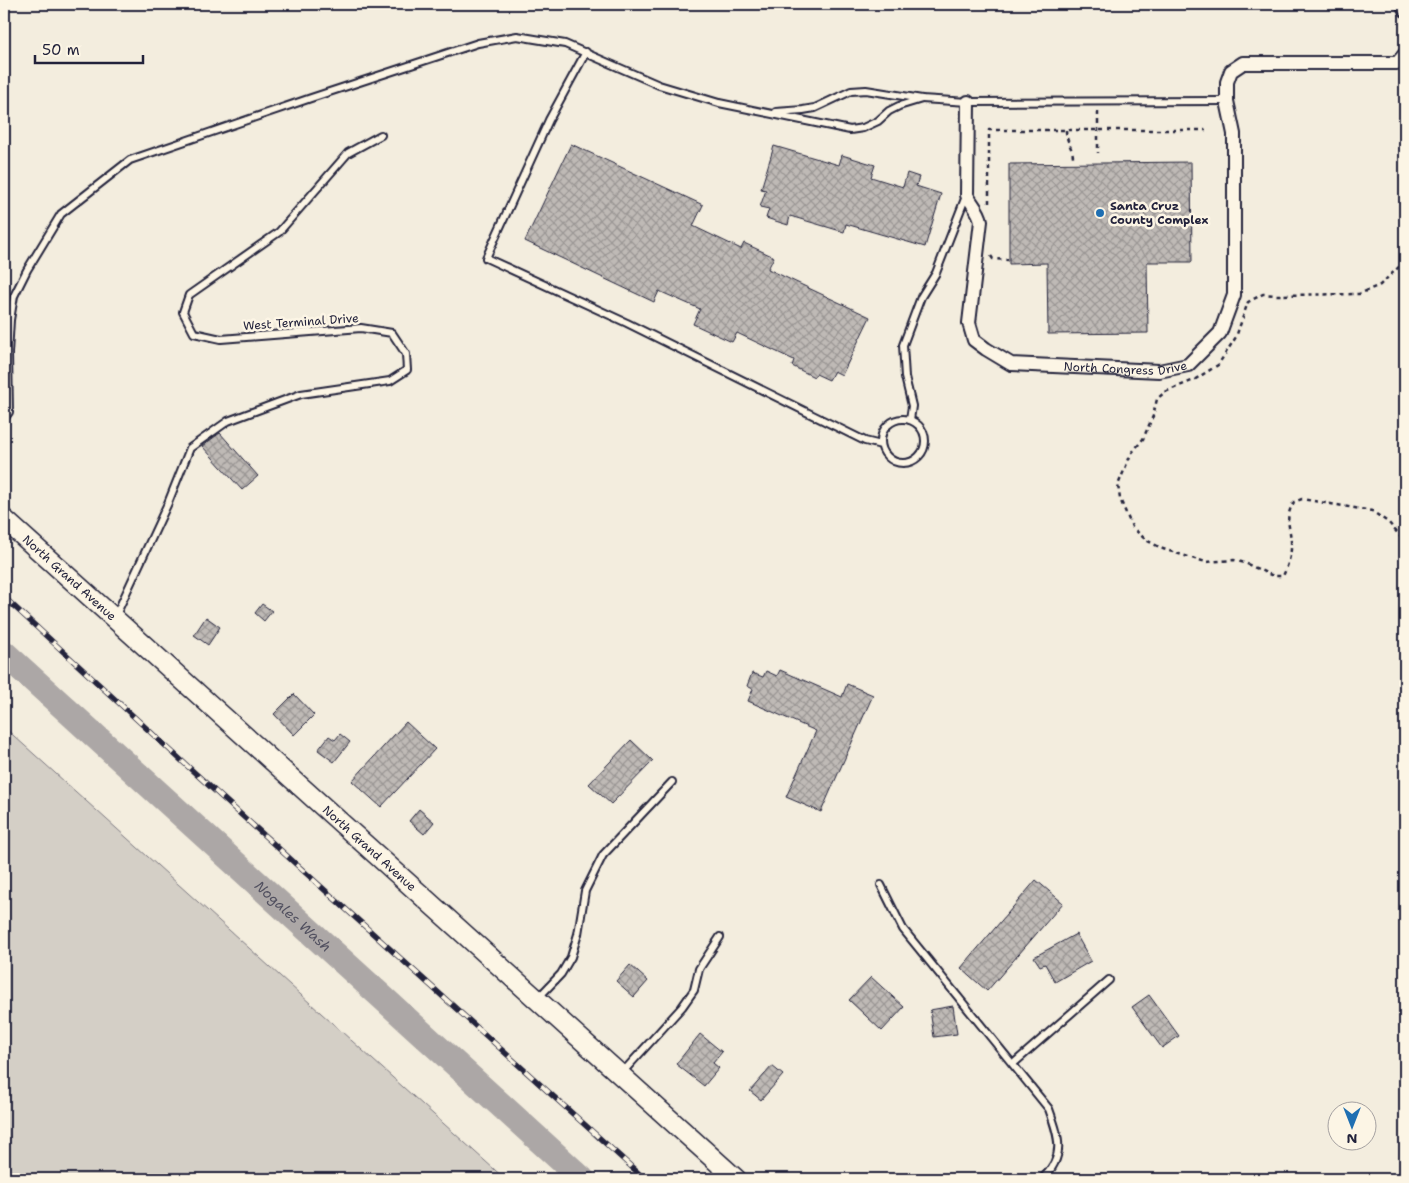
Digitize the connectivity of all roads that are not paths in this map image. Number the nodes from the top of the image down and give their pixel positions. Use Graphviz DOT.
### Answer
graph roads {
  1 [pos="1402,4"];
  2 [pos="1405,10"];
  3 [pos="586,52"];
  4 [pos="1405,54"];
  5 [pos="922,99"];
  6 [pos="1227,101"];
  7 [pos="968,102"];
  8 [pos="768,112"];
  9 [pos="381,135"];
  10 [pos="967,195"];
  11 [pos="4,419"];
  12 [pos="910,420"];
  13 [pos="881,445"];
  14 [pos="4,519"];
  15 [pos="114,619"];
  16 [pos="672,782"];
  17 [pos="881,884"];
  18 [pos="720,936"];
  19 [pos="1109,980"];
  20 [pos="537,999"];
  21 [pos="1013,1064"];
  22 [pos="621,1074"];
  23 [pos="736,1179"];
  24 [pos="1042,1179"];
  1 -- 2 [label="street"];
  3 -- 8 [label="lane"];
  3 -- 11 [label="lane"];
  3 -- 13 [label="lane"];
  4 -- 6 [label="street, North Congress Drive"];
  5 -- 7 [label="lane"];
  5 -- 8 [label="lane"];
  5 -- 8 [label="lane"];
  6 -- 7 [label="lane"];
  6 -- 10 [label="street, North Congress Drive"];
  7 -- 10 [label="street"];
  9 -- 15 [label="lane, West Terminal Drive"];
  10 -- 12 [label="lane"];
  12 -- 13 [label="lane"];
  12 -- 13 [label="lane"];
  14 -- 15 [label="main road, North Grand Avenue"];
  15 -- 20 [label="main road, North Grand Avenue"];
  16 -- 20 [label="lane"];
  17 -- 21 [label="lane"];
  18 -- 22 [label="lane"];
  19 -- 21 [label="lane"];
  20 -- 22 [label="main road, North Grand Avenue"];
  21 -- 24 [label="lane"];
  22 -- 23 [label="main road, North Grand Avenue"];
}
